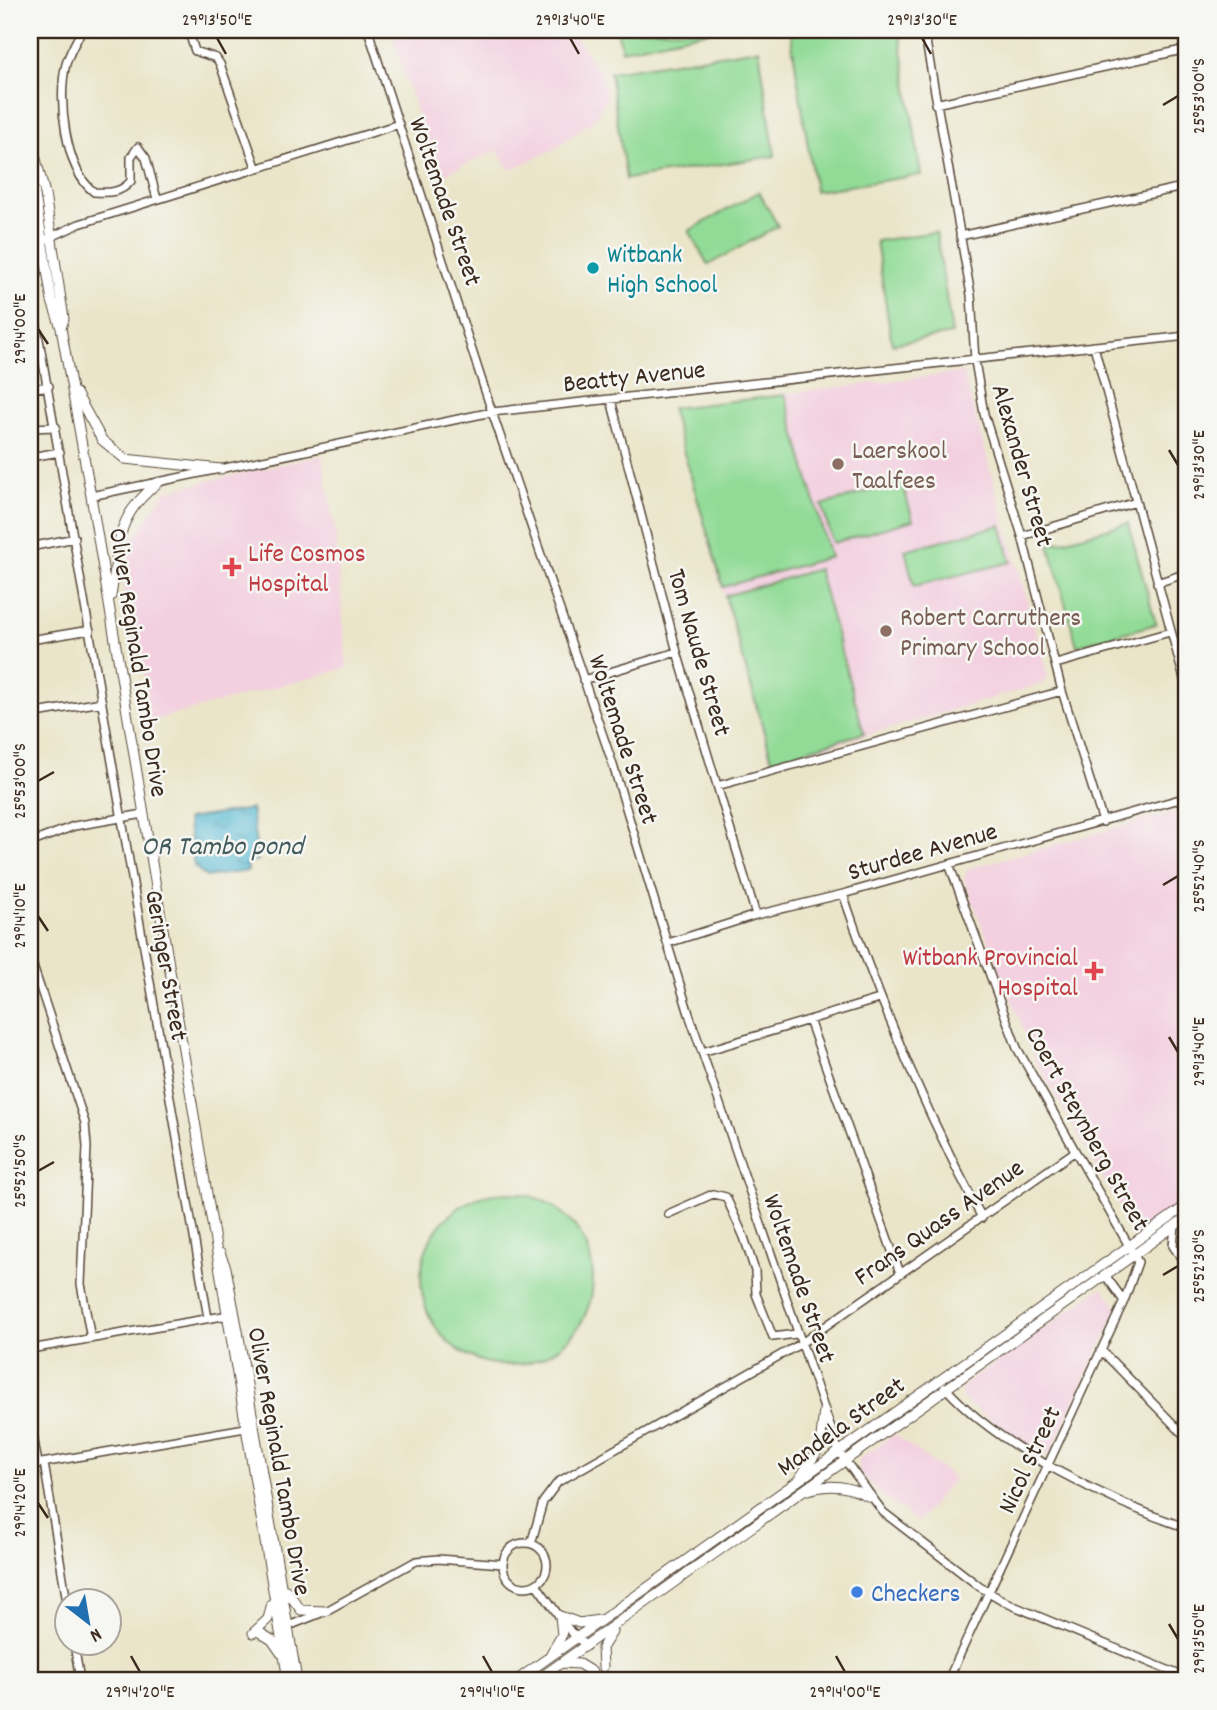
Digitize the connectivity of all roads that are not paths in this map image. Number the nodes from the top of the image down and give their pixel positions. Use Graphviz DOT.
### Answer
graph roads {
  1 [pos="82,30"];
  2 [pos="188,30"];
  3 [pos="369,30"];
  4 [pos="924,30"];
  5 [pos="1187,49"];
  6 [pos="935,104"];
  7 [pos="399,124"];
  8 [pos="30,136"];
  9 [pos="256,167"];
  10 [pos="1187,186"];
  11 [pos="156,199"];
  12 [pos="52,235"];
  13 [pos="960,236"];
  14 [pos="42,241"];
  15 [pos="30,247"];
  16 [pos="30,288"];
  17 [pos="61,328"];
  18 [pos="1187,336"];
  19 [pos="1094,346"];
  20 [pos="975,361"];
  21 [pos="49,386"];
  22 [pos="71,386"];
  23 [pos="30,389"];
  24 [pos="611,400"];
  25 [pos="492,412"];
  26 [pos="55,427"];
  27 [pos="30,428"];
  28 [pos="60,452"];
  29 [pos="30,457"];
  30 [pos="221,469"];
  31 [pos="159,482"];
  32 [pos="91,496"];
  33 [pos="1136,502"];
  34 [pos="1022,536"];
  35 [pos="75,538"];
  36 [pos="30,547"];
  37 [pos="1187,573"];
  38 [pos="1157,583"];
  39 [pos="110,605"];
  40 [pos="90,630"];
  41 [pos="1170,632"];
  42 [pos="30,640"];
  43 [pos="677,652"];
  44 [pos="1056,664"];
  45 [pos="583,680"];
  46 [pos="1187,690"];
  47 [pos="1062,691"];
  48 [pos="102,702"];
  49 [pos="30,714"];
  50 [pos="717,786"];
  51 [pos="1187,797"];
  52 [pos="144,814"];
  53 [pos="122,818"];
  54 [pos="1103,822"];
  55 [pos="30,843"];
  56 [pos="949,863"];
  57 [pos="843,894"];
  58 [pos="756,915"];
  59 [pos="668,943"];
  60 [pos="30,957"];
  61 [pos="879,999"];
  62 [pos="808,1020"];
  63 [pos="702,1052"];
  64 [pos="1074,1152"];
  65 [pos="1187,1205"];
  66 [pos="668,1214"];
  67 [pos="1187,1217"];
  68 [pos="982,1218"];
  69 [pos="1176,1225"];
  70 [pos="1132,1250"];
  71 [pos="1187,1266"];
  72 [pos="900,1273"];
  73 [pos="1105,1275"];
  74 [pos="1124,1301"];
  75 [pos="230,1315"];
  76 [pos="208,1318"];
  77 [pos="796,1334"];
  78 [pos="91,1339"];
  79 [pos="800,1343"];
  80 [pos="30,1349"];
  81 [pos="1101,1350"];
  82 [pos="940,1380"];
  83 [pos="946,1389"];
  84 [pos="824,1410"];
  85 [pos="30,1417"];
  86 [pos="250,1427"];
  87 [pos="1187,1438"];
  88 [pos="842,1457"];
  89 [pos="37,1464"];
  90 [pos="1048,1465"];
  91 [pos="796,1483"];
  92 [pos="803,1491"];
  93 [pos="870,1497"];
  94 [pos="1187,1528"];
  95 [pos="531,1544"];
  96 [pos="503,1564"];
  97 [pos="280,1579"];
  98 [pos="536,1584"];
  99 [pos="64,1588"];
  100 [pos="990,1594"];
  101 [pos="274,1598"];
  102 [pos="326,1611"];
  103 [pos="560,1616"];
  104 [pos="607,1617"];
  105 [pos="623,1621"];
  106 [pos="284,1628"];
  107 [pos="575,1640"];
  108 [pos="582,1649"];
  109 [pos="76,1658"];
  110 [pos="547,1660"];
  111 [pos="285,1661"];
  112 [pos="562,1663"];
  113 [pos="603,1667"];
  114 [pos="592,1672"];
  115 [pos="1187,1678"];
  116 [pos="80,1680"];
  117 [pos="288,1680"];
  118 [pos="297,1680"];
  119 [pos="517,1680"];
  120 [pos="537,1680"];
  121 [pos="948,1680"];
  1 -- 11 [label="street"];
  2 -- 9 [label="street"];
  3 -- 7 [label="street, Woltemade Street"];
  4 -- 6 [label="street, Alexander Street"];
  5 -- 6 [label="street"];
  6 -- 13 [label="street, Alexander Street"];
  7 -- 9 [label="street"];
  7 -- 25 [label="street, Woltemade Street"];
  8 -- 12 [label="main road, Oliver Reginald Tambo Drive"];
  8 -- 14 [label="main road, Oliver Reginald Tambo Drive"];
  9 -- 11 [label="street"];
  10 -- 13 [label="street"];
  11 -- 12 [label="street"];
  12 -- 14 [label="street"];
  12 -- 17 [label="main road, Oliver Reginald Tambo Drive"];
  13 -- 20 [label="street, Alexander Street"];
  14 -- 15 [label="street"];
  14 -- 17 [label="main road, Oliver Reginald Tambo Drive"];
  16 -- 21 [label="street, Geringer Street"];
  17 -- 22 [label="main road, Oliver Reginald Tambo Drive"];
  18 -- 19 [label="street, Beatty Avenue"];
  19 -- 20 [label="street, Beatty Avenue"];
  19 -- 33 [label="street"];
  20 -- 24 [label="street, Beatty Avenue"];
  20 -- 34 [label="street, Alexander Street"];
  21 -- 23 [label="street"];
  21 -- 26 [label="street, Geringer Street"];
  22 -- 30 [label="main road"];
  22 -- 32 [label="main road, Oliver Reginald Tambo Drive"];
  24 -- 25 [label="street, Beatty Avenue"];
  24 -- 43 [label="street, Tom Naude Street"];
  25 -- 30 [label="street, Beatty Avenue"];
  25 -- 45 [label="street, Woltemade Street"];
  26 -- 27 [label="street"];
  26 -- 28 [label="street, Geringer Street"];
  28 -- 29 [label="street"];
  28 -- 35 [label="street, Geringer Street"];
  30 -- 31 [label="street, Beatty Avenue"];
  31 -- 32 [label="street, Beatty Avenue"];
  31 -- 39 [label="main road"];
  32 -- 39 [label="main road, Oliver Reginald Tambo Drive"];
  33 -- 34 [label="street"];
  33 -- 38 [label="street"];
  34 -- 44 [label="street, Alexander Street"];
  35 -- 36 [label="street"];
  35 -- 40 [label="street, Geringer Street"];
  37 -- 38 [label="street"];
  38 -- 41 [label="street"];
  39 -- 52 [label="main road, Oliver Reginald Tambo Drive"];
  40 -- 42 [label="street"];
  40 -- 48 [label="street, Geringer Street"];
  41 -- 44 [label="street"];
  41 -- 46 [label="street"];
  43 -- 45 [label="street"];
  43 -- 50 [label="street, Tom Naude Street"];
  44 -- 47 [label="street, Alexander Street"];
  45 -- 59 [label="street, Woltemade Street"];
  47 -- 50 [label="street"];
  47 -- 54 [label="street, Alexander Street"];
  48 -- 49 [label="street"];
  48 -- 53 [label="street, Geringer Street"];
  50 -- 58 [label="street, Tom Naude Street"];
  51 -- 54 [label="street, Sturdee Avenue"];
  52 -- 53 [label="street"];
  52 -- 75 [label="main road, Oliver Reginald Tambo Drive"];
  53 -- 55 [label="street"];
  53 -- 76 [label="street, Geringer Street"];
  54 -- 56 [label="street, Sturdee Avenue"];
  56 -- 57 [label="street, Sturdee Avenue"];
  56 -- 64 [label="street, Coert Steynberg Street"];
  57 -- 58 [label="street, Sturdee Avenue"];
  57 -- 61 [label="street"];
  58 -- 59 [label="street, Sturdee Avenue"];
  59 -- 63 [label="street, Woltemade Street"];
  60 -- 78 [label="street"];
  61 -- 62 [label="street"];
  61 -- 68 [label="street"];
  62 -- 63 [label="street"];
  62 -- 72 [label="street"];
  63 -- 77 [label="street, Woltemade Street"];
  64 -- 68 [label="street, Frans Quass Avenue"];
  64 -- 70 [label="street, Coert Steynberg Street"];
  65 -- 70 [label="main road, Mandela Street"];
  66 -- 77 [label="street"];
  67 -- 69 [label="main road, Mandela Street"];
  68 -- 72 [label="street, Frans Quass Avenue"];
  69 -- 70 [label="main road, Mandela Street"];
  69 -- 71 [label="street"];
  70 -- 73 [label="main road, Mandela Street"];
  70 -- 74 [label="street, Nicol Street"];
  70 -- 82 [label="main road, Mandela Street"];
  72 -- 79 [label="street, Frans Quass Avenue"];
  73 -- 74 [label="street"];
  73 -- 83 [label="main road, Mandela Street"];
  74 -- 81 [label="street, Nicol Street"];
  75 -- 76 [label="street"];
  75 -- 86 [label="main road, Oliver Reginald Tambo Drive"];
  76 -- 78 [label="street"];
  77 -- 79 [label="street, Woltemade Street"];
  78 -- 80 [label="street"];
  79 -- 84 [label="street, Woltemade Street"];
  79 -- 95 [label="street, Frans Quass Avenue"];
  81 -- 87 [label="street"];
  81 -- 90 [label="street, Nicol Street"];
  82 -- 83 [label="street"];
  82 -- 88 [label="main road, Mandela Street"];
  83 -- 88 [label="main road, Mandela Street"];
  83 -- 90 [label="street"];
  84 -- 88 [label="street, Woltemade Street"];
  84 -- 91 [label="main road"];
  85 -- 89 [label="street"];
  86 -- 89 [label="street"];
  86 -- 97 [label="main road, Oliver Reginald Tambo Drive"];
  86 -- 101 [label="main road, Oliver Reginald Tambo Drive"];
  88 -- 91 [label="main road, Mandela Street"];
  88 -- 92 [label="main road, Mandela Street"];
  88 -- 93 [label="street, Woltemade Street"];
  89 -- 99 [label="street"];
  90 -- 94 [label="street"];
  90 -- 100 [label="street, Nicol Street"];
  91 -- 104 [label="main road, Mandela Street"];
  92 -- 93 [label="main road"];
  92 -- 105 [label="main road, Mandela Street"];
  93 -- 100 [label="street, Woltemade Street"];
  95 -- 96 [label="street"];
  95 -- 98 [label="street"];
  96 -- 98 [label="street"];
  96 -- 102 [label="street"];
  97 -- 102 [label="main road"];
  97 -- 106 [label="main road, Oliver Reginald Tambo Drive"];
  98 -- 103 [label="street"];
  100 -- 115 [label="street, Woltemade Street"];
  100 -- 121 [label="street, Nicol Street"];
  101 -- 106 [label="main road, Oliver Reginald Tambo Drive"];
  101 -- 111 [label="main road"];
  102 -- 106 [label="street"];
  103 -- 104 [label="main road"];
  103 -- 107 [label="street"];
  103 -- 110 [label="main road"];
  104 -- 107 [label="main road, Mandela Street"];
  105 -- 108 [label="main road, Mandela Street"];
  105 -- 113 [label="main road"];
  106 -- 111 [label="main road, Oliver Reginald Tambo Drive"];
  106 -- 118 [label="main road, Oliver Reginald Tambo Drive"];
  107 -- 108 [label="street"];
  107 -- 110 [label="main road, Mandela Street"];
  108 -- 112 [label="main road, Mandela Street"];
  109 -- 116 [label="street"];
  110 -- 119 [label="main road, Mandela Street"];
  111 -- 117 [label="main road, Oliver Reginald Tambo Drive"];
  112 -- 114 [label="main road"];
  112 -- 120 [label="main road, Mandela Street"];
}
